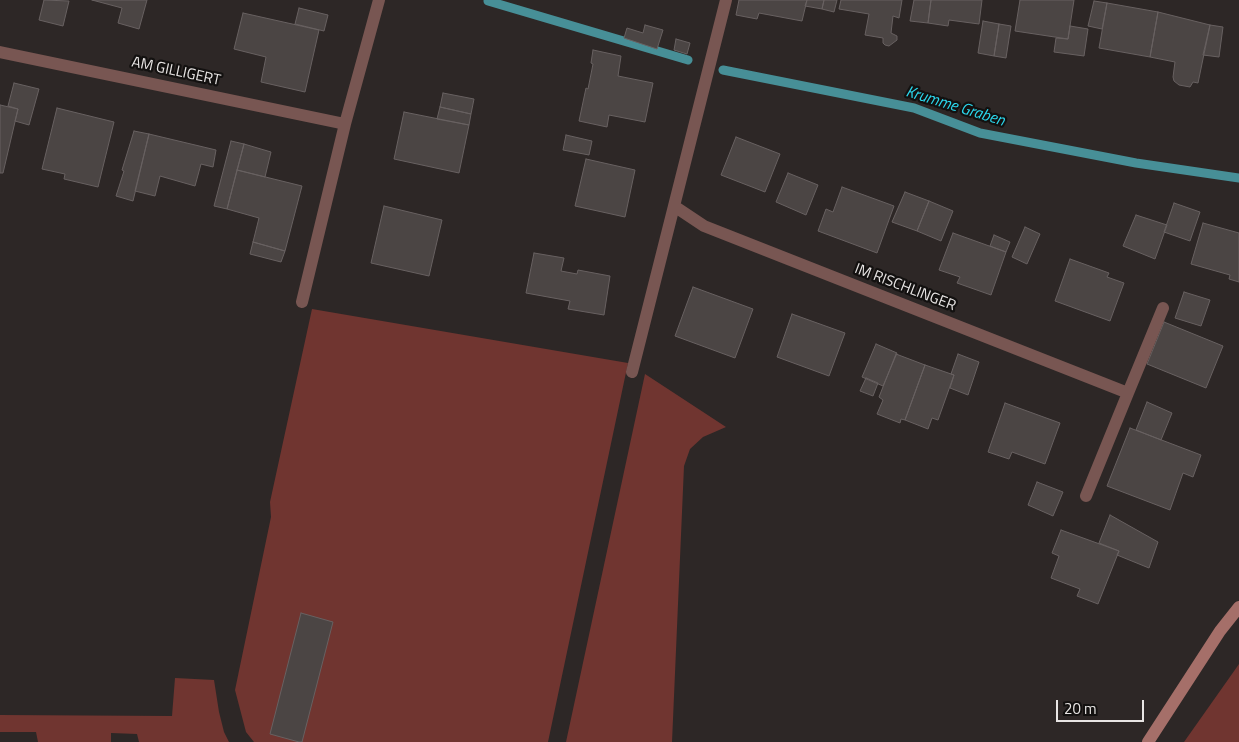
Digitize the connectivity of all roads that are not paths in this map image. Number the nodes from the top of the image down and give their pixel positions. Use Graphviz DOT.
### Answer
graph roads {
  1 [pos="379,0"];
  2 [pos="726,0"];
  3 [pos="0,52"];
  4 [pos="345,124"];
  5 [pos="674,206"];
  6 [pos="302,302"];
  7 [pos="1163,308"];
  8 [pos="632,372"];
  9 [pos="1128,392"];
  10 [pos="1086,496"];
  11 [pos="1239,607"];
  12 [pos="1148,742"];
  1 -- 4 [label="street"];
  2 -- 5 [label="street"];
  3 -- 4 [label="street, AM GILLIGERT"];
  4 -- 6 [label="street"];
  5 -- 8 [label="street"];
  5 -- 9 [label="street, IM RISCHLINGER"];
  7 -- 9 [label="street"];
  9 -- 10 [label="street"];
  11 -- 12 [label="street"];
}
